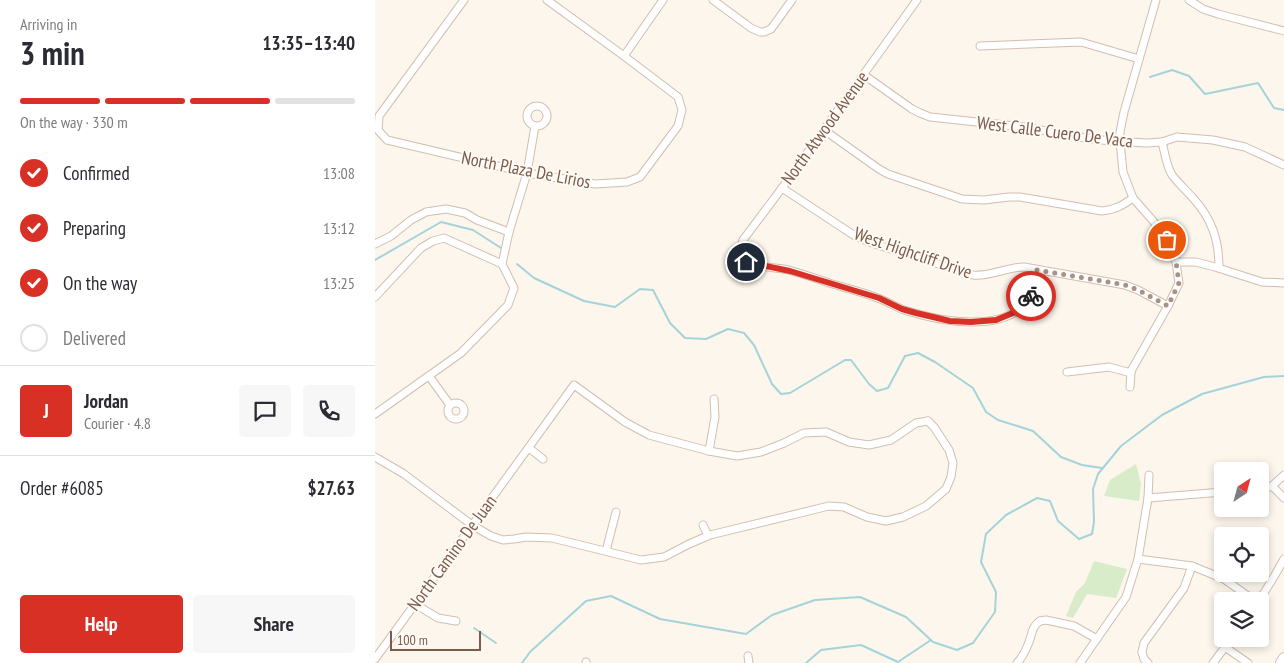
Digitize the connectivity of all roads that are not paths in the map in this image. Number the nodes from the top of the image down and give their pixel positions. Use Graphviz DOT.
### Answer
graph roads {
  1 [pos="464,0"];
  2 [pos="547,0"];
  3 [pos="663,0"];
  4 [pos="713,0"];
  5 [pos="792,0"];
  6 [pos="917,0"];
  7 [pos="1157,0"];
  8 [pos="1189,0"];
  9 [pos="1284,31"];
  10 [pos="980,46"];
  11 [pos="623,56"];
  12 [pos="1139,59"];
  13 [pos="864,74"];
  14 [pos="535,126"];
  15 [pos="824,130"];
  16 [pos="1120,141"];
  17 [pos="1162,142"];
  18 [pos="1284,165"];
  19 [pos="527,173"];
  20 [pos="782,188"];
  21 [pos="1133,198"];
  22 [pos="509,232"];
  23 [pos="375,244"];
  24 [pos="741,259"];
  25 [pos="1176,262"];
  26 [pos="502,264"];
  27 [pos="734,266"];
  28 [pos="1219,268"];
  29 [pos="1037,270"];
  30 [pos="1284,283"];
  31 [pos="375,297"];
  32 [pos="1168,306"];
  33 [pos="1067,372"];
  34 [pos="1131,373"];
  35 [pos="429,376"];
  36 [pos="1130,388"];
  37 [pos="713,399"];
  38 [pos="451,404"];
  39 [pos="375,414"];
  40 [pos="529,448"];
  41 [pos="709,451"];
  42 [pos="375,457"];
  43 [pos="543,459"];
  44 [pos="1149,475"];
  45 [pos="1284,475"];
  46 [pos="1273,486"];
  47 [pos="1269,487"];
  48 [pos="1214,493"];
  49 [pos="1148,498"];
  50 [pos="1284,498"];
  51 [pos="615,512"];
  52 [pos="472,525"];
  53 [pos="703,525"];
  54 [pos="708,536"];
  55 [pos="606,551"];
  56 [pos="1138,559"];
  57 [pos="1284,559"];
  58 [pos="1191,566"];
  59 [pos="1244,592"];
  60 [pos="1263,592"];
  61 [pos="415,604"];
  62 [pos="456,621"];
  63 [pos="1097,639"];
  64 [pos="1225,647"];
  65 [pos="1284,658"];
  66 [pos="375,659"];
  67 [pos="1017,663"];
  68 [pos="1080,663"];
  69 [pos="1148,663"];
  70 [pos="1213,663"];
  71 [pos="1248,663"];
  72 [pos="1281,663"];
  1 -- 19 [label="street, North Plaza De Lirios"];
  2 -- 11 [label="street, North Plaza De Lirios"];
  3 -- 11 [label="street"];
  4 -- 5 [label="street"];
  6 -- 13 [label="street, North Atwood Avenue"];
  7 -- 12 [label="street"];
  8 -- 9 [label="street"];
  10 -- 12 [label="street"];
  11 -- 19 [label="street, North Plaza De Lirios"];
  12 -- 16 [label="street"];
  13 -- 15 [label="street, North Atwood Avenue"];
  13 -- 16 [label="street, West Calle Cuero De Vaca"];
  14 -- 19 [label="street"];
  15 -- 20 [label="street, North Atwood Avenue"];
  15 -- 21 [label="street"];
  16 -- 17 [label="street, West Calle Cuero De Vaca"];
  16 -- 21 [label="street"];
  17 -- 18 [label="street, West Calle Cuero De Vaca"];
  17 -- 28 [label="street"];
  19 -- 22 [label="street"];
  20 -- 24 [label="street, North Atwood Avenue"];
  20 -- 29 [label="street, West Highcliff Drive"];
  21 -- 25 [label="street"];
  22 -- 23 [label="street"];
  22 -- 26 [label="street"];
  24 -- 27 [label="street"];
  24 -- 29 [label="street"];
  25 -- 28 [label="street"];
  25 -- 32 [label="street"];
  26 -- 31 [label="street"];
  26 -- 35 [label="street"];
  28 -- 30 [label="street"];
  29 -- 32 [label="street, West Highcliff Drive"];
  32 -- 34 [label="street"];
  33 -- 34 [label="street"];
  34 -- 36 [label="street"];
  35 -- 38 [label="street"];
  35 -- 39 [label="street"];
  37 -- 41 [label="street"];
  40 -- 41 [label="street, North Camino De Juan"];
  40 -- 43 [label="street"];
  40 -- 52 [label="street, North Camino De Juan"];
  41 -- 54 [label="street"];
  42 -- 52 [label="street"];
  44 -- 49 [label="street"];
  45 -- 46 [label="street"];
  46 -- 47 [label="street"];
  46 -- 50 [label="street"];
  48 -- 49 [label="street"];
  49 -- 56 [label="street"];
  51 -- 55 [label="street"];
  52 -- 55 [label="street"];
  52 -- 61 [label="street, North Camino De Juan"];
  53 -- 54 [label="street"];
  54 -- 55 [label="street"];
  56 -- 58 [label="street"];
  56 -- 63 [label="street"];
  57 -- 60 [label="street"];
  58 -- 59 [label="street"];
  58 -- 69 [label="street"];
  61 -- 62 [label="street"];
  61 -- 66 [label="street, North Camino De Juan"];
  63 -- 67 [label="street"];
  63 -- 68 [label="street"];
  64 -- 70 [label="street"];
  64 -- 71 [label="street"];
  65 -- 72 [label="street"];
}
